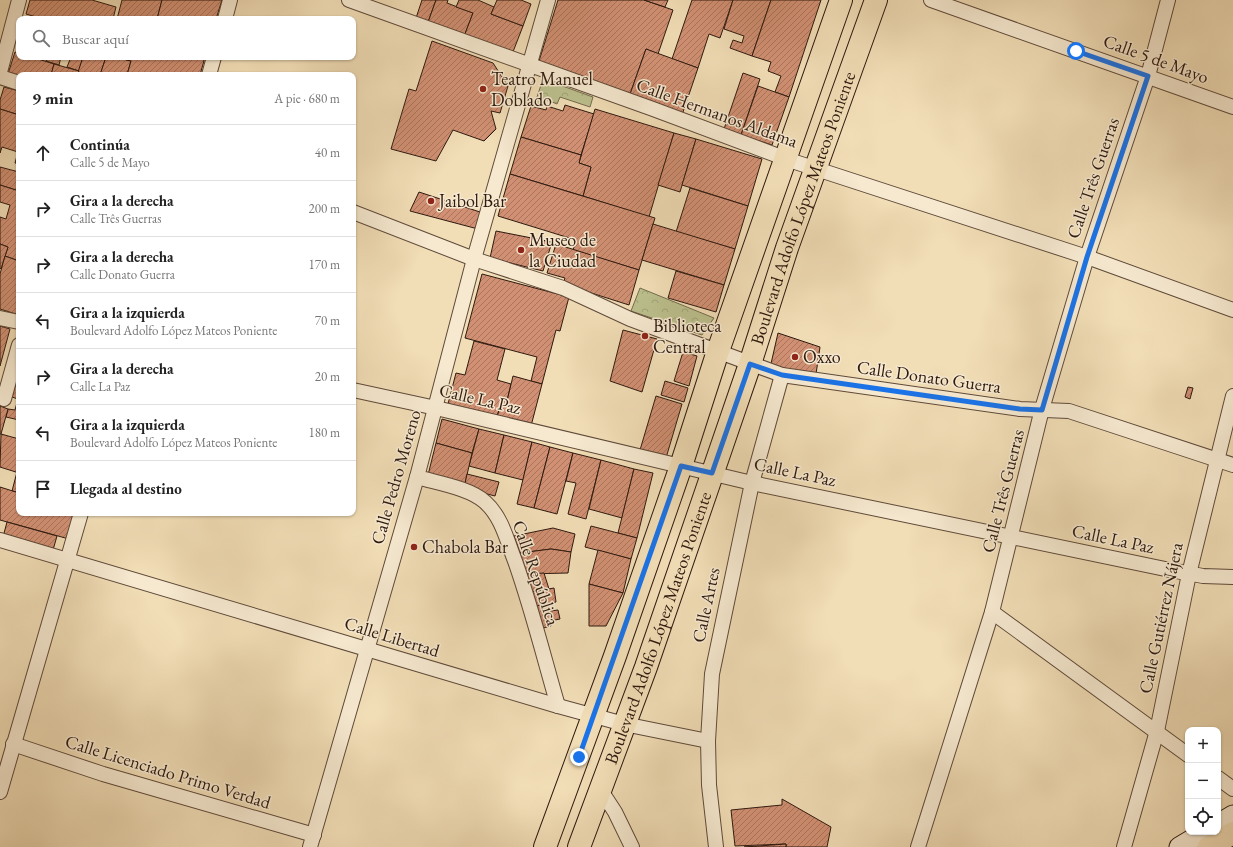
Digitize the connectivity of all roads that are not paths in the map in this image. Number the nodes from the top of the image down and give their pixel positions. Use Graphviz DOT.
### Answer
graph roads {
  1 [pos="19,0"];
  2 [pos="230,0"];
  3 [pos="349,0"];
  4 [pos="548,0"];
  5 [pos="841,0"];
  6 [pos="876,0"];
  7 [pos="931,0"];
  8 [pos="1168,0"];
  9 [pos="226,16"];
  10 [pos="7,20"];
  11 [pos="213,60"];
  12 [pos="530,66"];
  13 [pos="0,72"];
  14 [pos="210,72"];
  15 [pos="1148,76"];
  16 [pos="0,77"];
  17 [pos="16,83"];
  18 [pos="1233,107"];
  19 [pos="785,159"];
  20 [pos="816,169"];
  21 [pos="356,213"];
  22 [pos="1087,257"];
  23 [pos="474,259"];
  24 [pos="1233,310"];
  25 [pos="0,318"];
  26 [pos="16,321"];
  27 [pos="718,350"];
  28 [pos="16,356"];
  29 [pos="750,364"];
  30 [pos="782,375"];
  31 [pos="356,391"];
  32 [pos="1233,396"];
  33 [pos="4,399"];
  34 [pos="436,408"];
  35 [pos="1042,410"];
  36 [pos="1216,460"];
  37 [pos="1233,465"];
  38 [pos="681,466"];
  39 [pos="712,473"];
  40 [pos="417,477"];
  41 [pos="752,483"];
  42 [pos="80,516"];
  43 [pos="1012,536"];
  44 [pos="0,540"];
  45 [pos="66,561"];
  46 [pos="1190,574"];
  47 [pos="1233,577"];
  48 [pos="992,612"];
  49 [pos="366,650"];
  50 [pos="558,706"];
  51 [pos="593,716"];
  52 [pos="624,724"];
  53 [pos="1157,731"];
  54 [pos="708,741"];
  55 [pos="13,744"];
  56 [pos="1185,753"];
  57 [pos="1221,780"];
  58 [pos="600,789"];
  59 [pos="1233,789"];
  60 [pos="0,792"];
  61 [pos="1233,815"];
  62 [pos="1221,822"];
  63 [pos="1233,833"];
  64 [pos="1199,835"];
  65 [pos="312,841"];
  66 [pos="545,847"];
  67 [pos="579,847"];
  68 [pos="632,847"];
  69 [pos="716,847"];
  70 [pos="918,847"];
  71 [pos="1124,847"];
  72 [pos="1179,847"];
  73 [pos="1209,847"];
  1 -- 10 [label="street"];
  2 -- 9 [label="street"];
  3 -- 12 [label="street, Calle Hermanos Aldama"];
  4 -- 12 [label="street, Calle Pedro Moreno"];
  5 -- 19 [label="main road, Boulevard Adolfo López Mateos Poniente"];
  6 -- 20 [label="main road, Boulevard Adolfo López Mateos Poniente"];
  7 -- 15 [label="street, Calle 5 de Mayo"];
  8 -- 15 [label="street, Calle Três Guerras"];
  10 -- 13 [label="street"];
  11 -- 14 [label="street"];
  12 -- 19 [label="street, Calle Hermanos Aldama"];
  12 -- 23 [label="street, Calle Pedro Moreno"];
  15 -- 18 [label="street, Calle 5 de Mayo"];
  15 -- 22 [label="street, Calle Três Guerras"];
  16 -- 17 [label="street"];
  19 -- 20 [label="street, Calle Hermanos Aldama"];
  19 -- 27 [label="main road, Boulevard Adolfo López Mateos Poniente"];
  20 -- 22 [label="street, Calle Hermanos Aldama"];
  20 -- 29 [label="main road, Boulevard Adolfo López Mateos Poniente"];
  21 -- 23 [label="street, Calle Donato Guerra"];
  22 -- 24 [label="street, Calle Hermanos Aldama"];
  22 -- 35 [label="street, Calle Três Guerras"];
  23 -- 27 [label="street, Calle Donato Guerra"];
  23 -- 34 [label="street, Calle Pedro Moreno"];
  25 -- 26 [label="street"];
  27 -- 29 [label="street, Calle Donato Guerra"];
  27 -- 38 [label="main road, Boulevard Adolfo López Mateos Poniente"];
  28 -- 33 [label="street"];
  29 -- 30 [label="street, Calle Donato Guerra"];
  29 -- 39 [label="main road, Boulevard Adolfo López Mateos Poniente"];
  30 -- 35 [label="street, Calle Donato Guerra"];
  30 -- 41 [label="street, Calle Artes"];
  31 -- 34 [label="street, Calle La Paz"];
  32 -- 36 [label="street, Calle Gutiérrez Nájera"];
  34 -- 38 [label="street, Calle La Paz"];
  34 -- 40 [label="street, Calle Pedro Moreno"];
  35 -- 36 [label="street, Calle Donato Guerra"];
  35 -- 43 [label="street, Calle Três Guerras"];
  36 -- 37 [label="street, Calle Donato Guerra"];
  36 -- 46 [label="street, Calle Gutiérrez Nájera"];
  38 -- 39 [label="street, Calle La Paz"];
  38 -- 51 [label="main road, Boulevard Adolfo López Mateos Poniente"];
  39 -- 41 [label="street, Calle La Paz"];
  39 -- 52 [label="main road, Boulevard Adolfo López Mateos Poniente"];
  40 -- 49 [label="street, Calle Pedro Moreno"];
  40 -- 50 [label="street, Calle República"];
  41 -- 43 [label="street, Calle La Paz"];
  41 -- 54 [label="street, Calle Artes"];
  42 -- 45 [label="street"];
  43 -- 46 [label="street, Calle La Paz"];
  43 -- 48 [label="street, Calle Três Guerras"];
  44 -- 45 [label="street, Calle Libertad"];
  45 -- 49 [label="street, Calle Libertad"];
  45 -- 55 [label="street"];
  46 -- 47 [label="street, Calle La Paz"];
  46 -- 53 [label="street, Calle Gutiérrez Nájera"];
  48 -- 53 [label="street"];
  48 -- 70 [label="street, Calle Três Guerras"];
  49 -- 50 [label="street, Calle Libertad"];
  49 -- 65 [label="street, Calle Pedro Moreno"];
  50 -- 51 [label="street, Calle Libertad"];
  51 -- 52 [label="street, Calle Libertad"];
  51 -- 66 [label="main road, Boulevard Adolfo López Mateos Poniente"];
  52 -- 54 [label="street, Calle Libertad"];
  52 -- 58 [label="main road, Boulevard Adolfo López Mateos Poniente"];
  53 -- 56 [label="street"];
  53 -- 71 [label="street, Calle Gutiérrez Nájera"];
  54 -- 69 [label="street, Calle Artes"];
  55 -- 60 [label="street"];
  55 -- 65 [label="street, Calle Licenciado Primo Verdad"];
  57 -- 59 [label="street"];
  58 -- 67 [label="main road, Boulevard Adolfo López Mateos Poniente"];
  58 -- 68 [label="street"];
  61 -- 62 [label="street"];
  63 -- 73 [label="main road"];
  64 -- 72 [label="street"];
}
